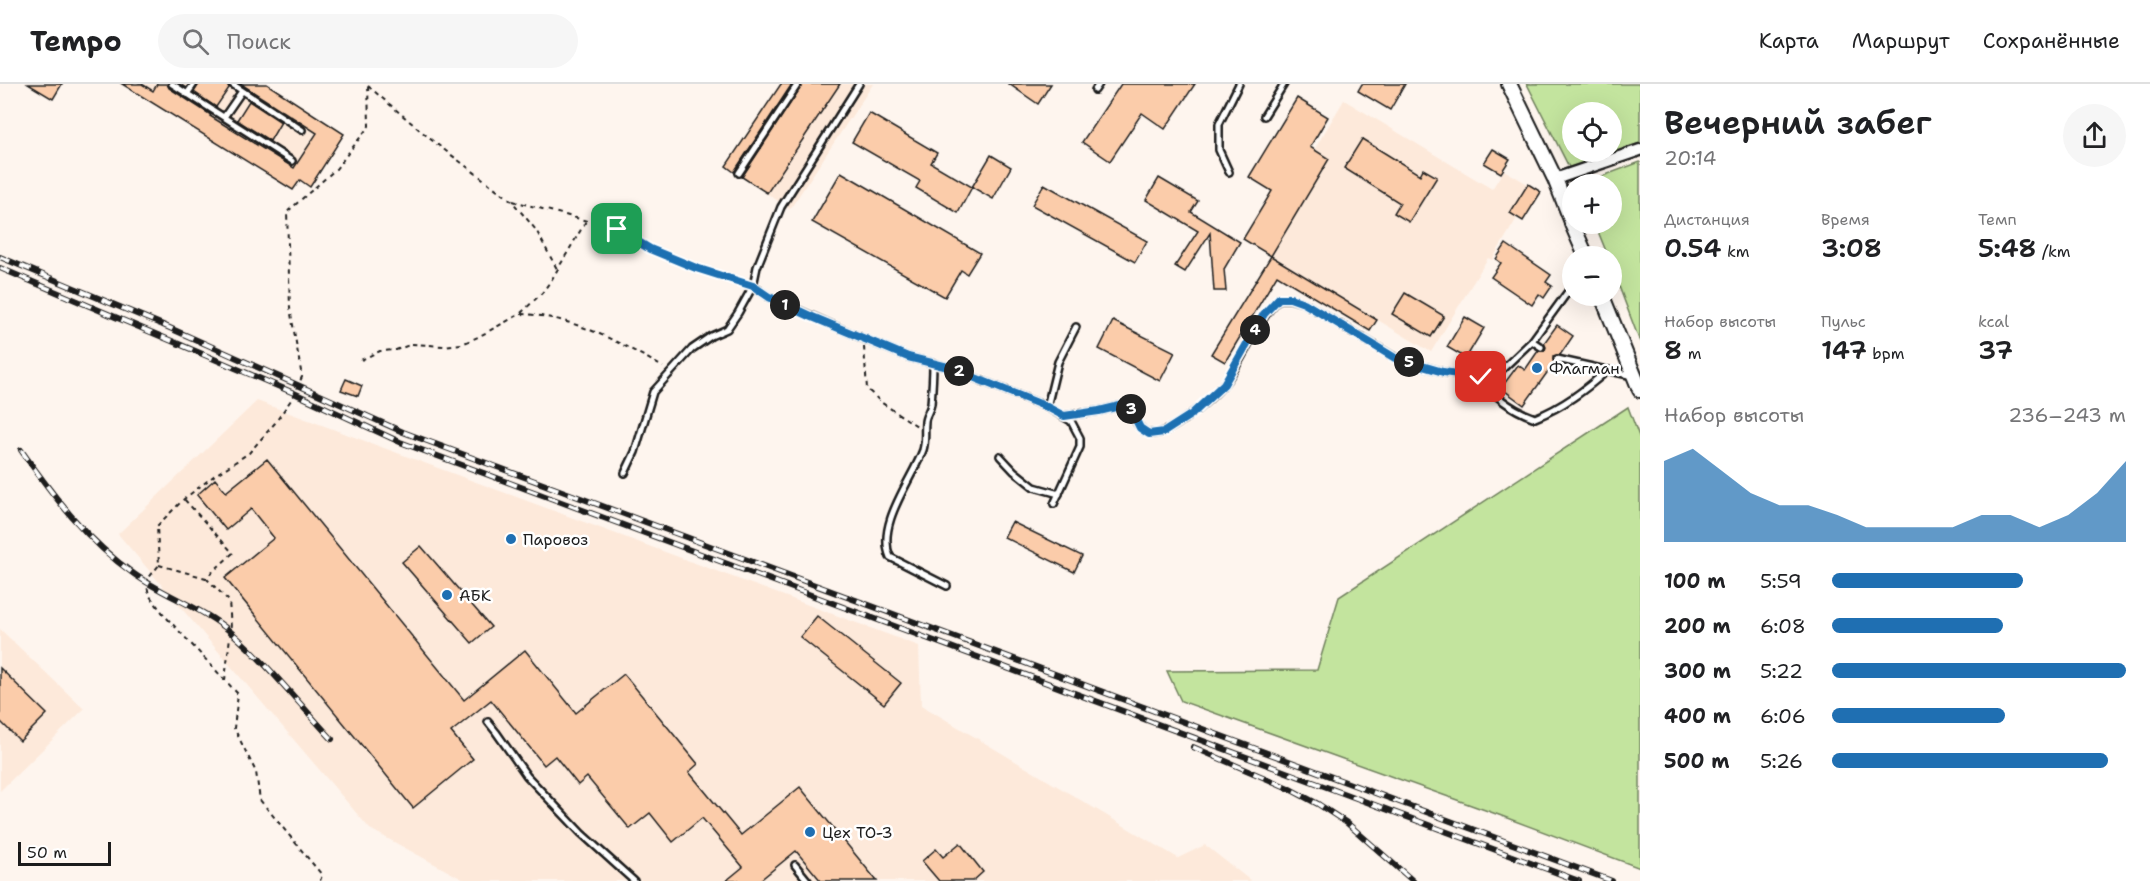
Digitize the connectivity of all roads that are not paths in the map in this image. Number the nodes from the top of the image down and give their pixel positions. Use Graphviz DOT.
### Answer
graph roads {
  1 [pos="172,84"];
  2 [pos="194,84"];
  3 [pos="231,84"];
  4 [pos="798,84"];
  5 [pos="859,84"];
  6 [pos="1099,84"];
  7 [pos="1239,84"];
  8 [pos="1284,84"];
  9 [pos="1509,84"];
  10 [pos="1095,90"];
  11 [pos="242,91"];
  12 [pos="187,94"];
  13 [pos="1264,116"];
  14 [pos="224,117"];
  15 [pos="302,130"];
  16 [pos="1640,150"];
  17 [pos="292,161"];
  18 [pos="1229,172"];
  19 [pos="739,173"];
  20 [pos="1555,179"];
  21 [pos="1562,197"];
  22 [pos="753,286"];
  23 [pos="1562,300"];
  24 [pos="1606,306"];
  25 [pos="1076,327"];
  26 [pos="1532,341"];
  27 [pos="1541,347"];
  28 [pos="1557,359"];
  29 [pos="933,363"];
  30 [pos="1608,370"];
  31 [pos="1635,376"];
  32 [pos="1481,377"];
  33 [pos="1640,390"];
  34 [pos="1047,407"];
  35 [pos="1064,416"];
  36 [pos="1000,456"];
  37 [pos="625,473"];
  38 [pos="1059,494"];
  39 [pos="1054,504"];
  40 [pos="947,586"];
  41 [pos="488,723"];
  42 [pos="795,865"];
  43 [pos="634,881"];
  44 [pos="808,881"];
  1 -- 12 [label="lane"];
  2 -- 12 [label="lane"];
  3 -- 11 [label="lane"];
  4 -- 19 [label="lane"];
  5 -- 22 [label="lane"];
  6 -- 10 [label="lane"];
  7 -- 18 [label="lane"];
  8 -- 13 [label="lane"];
  9 -- 20 [label="main road"];
  11 -- 14 [label="lane"];
  11 -- 15 [label="lane"];
  12 -- 14 [label="lane"];
  14 -- 17 [label="lane"];
  16 -- 20 [label="street"];
  20 -- 21 [label="main road"];
  22 -- 29 [label="lane"];
  22 -- 37 [label="lane"];
  23 -- 26 [label="lane"];
  24 -- 31 [label="main road"];
  25 -- 34 [label="lane"];
  26 -- 27 [label="lane"];
  26 -- 32 [label="lane"];
  28 -- 30 [label="lane"];
  29 -- 34 [label="lane"];
  29 -- 40 [label="lane"];
  30 -- 31 [label="lane"];
  30 -- 32 [label="lane"];
  31 -- 33 [label="main road"];
  32 -- 35 [label="lane"];
  34 -- 35 [label="lane"];
  35 -- 38 [label="lane"];
  36 -- 38 [label="lane"];
  38 -- 39 [label="lane"];
  41 -- 43 [label="lane"];
  42 -- 44 [label="lane"];
}
